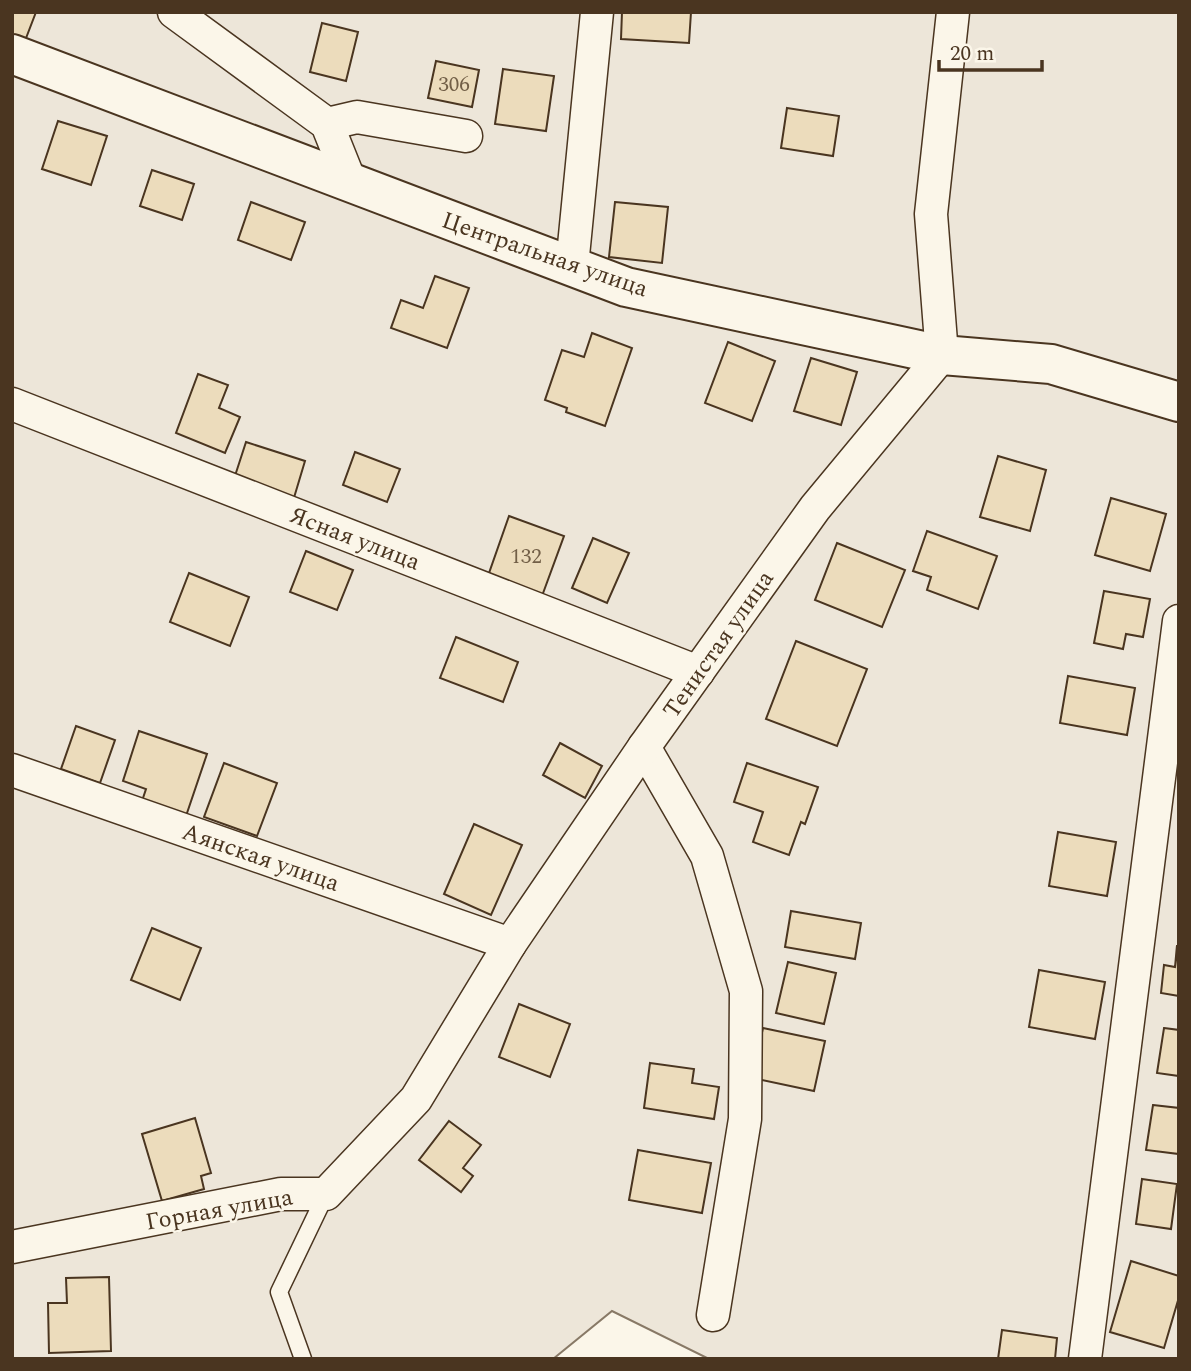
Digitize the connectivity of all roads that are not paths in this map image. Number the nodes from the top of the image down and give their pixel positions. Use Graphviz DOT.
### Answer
graph roads {
  1 [pos="174,12"];
  2 [pos="597,12"];
  3 [pos="953,12"];
  4 [pos="12,54"];
  5 [pos="327,124"];
  6 [pos="466,136"];
  7 [pos="351,184"];
  8 [pos="572,267"];
  9 [pos="942,355"];
  10 [pos="1179,402"];
  11 [pos="12,404"];
  12 [pos="1179,621"];
  13 [pos="698,672"];
  14 [pos="645,747"];
  15 [pos="12,770"];
  16 [pos="510,944"];
  17 [pos="326,1194"];
  18 [pos="12,1247"];
  19 [pos="713,1315"];
  20 [pos="303,1359"];
  21 [pos="1085,1359"];
  1 -- 5 [label="street"];
  2 -- 8 [label="street"];
  3 -- 9 [label="street"];
  4 -- 7 [label="main road, Центральная улица"];
  5 -- 6 [label="street"];
  5 -- 7 [label="street"];
  7 -- 8 [label="main road, Центральная улица"];
  8 -- 9 [label="main road, Центральная улица"];
  9 -- 10 [label="main road, Центральная улица"];
  9 -- 13 [label="street, Тенистая улица"];
  11 -- 13 [label="street, Ясная улица"];
  12 -- 21 [label="street"];
  13 -- 14 [label="street, Тенистая улица"];
  14 -- 16 [label="street, Тенистая улица"];
  14 -- 19 [label="street"];
  15 -- 16 [label="street, Аянская улица"];
  16 -- 17 [label="street, Горная улица"];
  17 -- 18 [label="street, Горная улица"];
  17 -- 20 [label="lane"];
}
